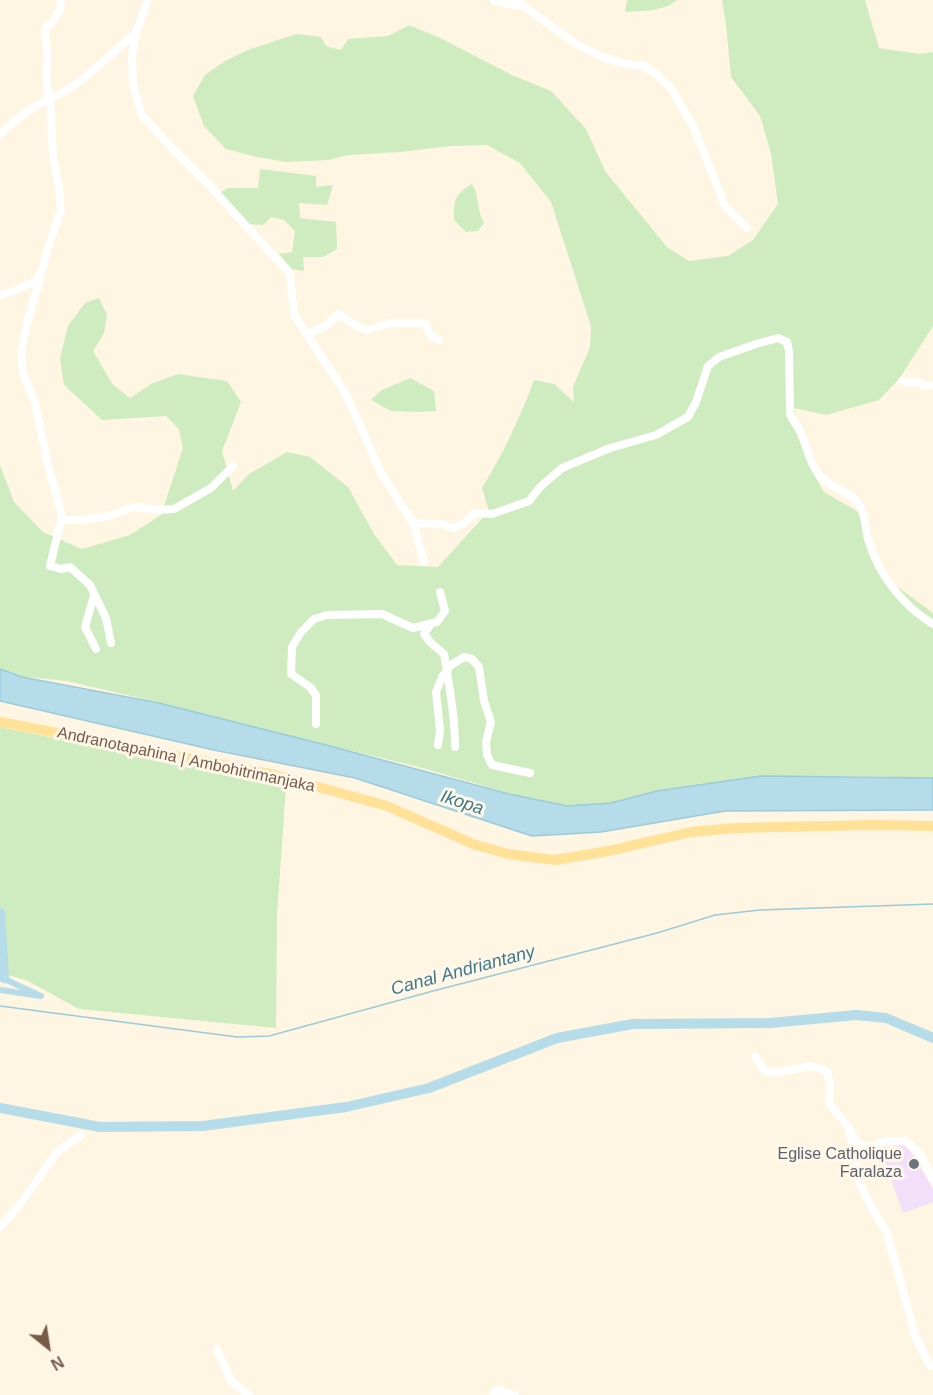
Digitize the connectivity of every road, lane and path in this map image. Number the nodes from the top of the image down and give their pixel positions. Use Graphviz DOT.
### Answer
graph roads {
  1 [pos="61,0"];
  2 [pos="147,0"];
  3 [pos="494,0"];
  4 [pos="515,0"];
  5 [pos="523,6"];
  6 [pos="136,33"];
  7 [pos="50,98"];
  8 [pos="0,134"];
  9 [pos="59,188"];
  10 [pos="747,228"];
  11 [pos="0,295"];
  12 [pos="307,335"];
  13 [pos="439,340"];
  14 [pos="902,381"];
  15 [pos="933,384"];
  16 [pos="232,466"];
  17 [pos="62,516"];
  18 [pos="413,523"];
  19 [pos="424,562"];
  20 [pos="440,592"];
  21 [pos="94,595"];
  22 [pos="432,623"];
  23 [pos="933,624"];
  24 [pos="111,643"];
  25 [pos="96,649"];
  26 [pos="447,671"];
  27 [pos="0,722"];
  28 [pos="316,724"];
  29 [pos="438,745"];
  30 [pos="455,747"];
  31 [pos="530,773"];
  32 [pos="933,826"];
  33 [pos="755,1057"];
  34 [pos="846,1124"];
  35 [pos="81,1136"];
  36 [pos="933,1180"];
  37 [pos="0,1227"];
  38 [pos="217,1349"];
  39 [pos="933,1366"];
  40 [pos="249,1395"];
  41 [pos="493,1395"];
  42 [pos="515,1395"];
  1 -- 7 [label="street"];
  2 -- 6 [label="street"];
  3 -- 5 [label="street"];
  4 -- 5 [label="street"];
  5 -- 10 [label="street"];
  6 -- 7 [label="street"];
  6 -- 12 [label="street"];
  7 -- 8 [label="street"];
  7 -- 9 [label="street"];
  9 -- 11 [label="street"];
  9 -- 17 [label="street"];
  12 -- 13 [label="street"];
  12 -- 18 [label="street"];
  14 -- 15 [label="street"];
  16 -- 17 [label="street"];
  17 -- 21 [label="street"];
  18 -- 19 [label="street"];
  18 -- 23 [label="street"];
  20 -- 22 [label="street"];
  21 -- 24 [label="street"];
  21 -- 25 [label="street"];
  22 -- 26 [label="street"];
  22 -- 28 [label="street"];
  26 -- 29 [label="street"];
  26 -- 30 [label="street"];
  26 -- 31 [label="street"];
  27 -- 32 [label="main road, Andranotapahina | Ambohitrimanjaka"];
  33 -- 34 [label="street"];
  34 -- 36 [label="street"];
  34 -- 39 [label="street"];
  35 -- 37 [label="street"];
  38 -- 40 [label="street"];
  41 -- 42 [label="street"];
}
